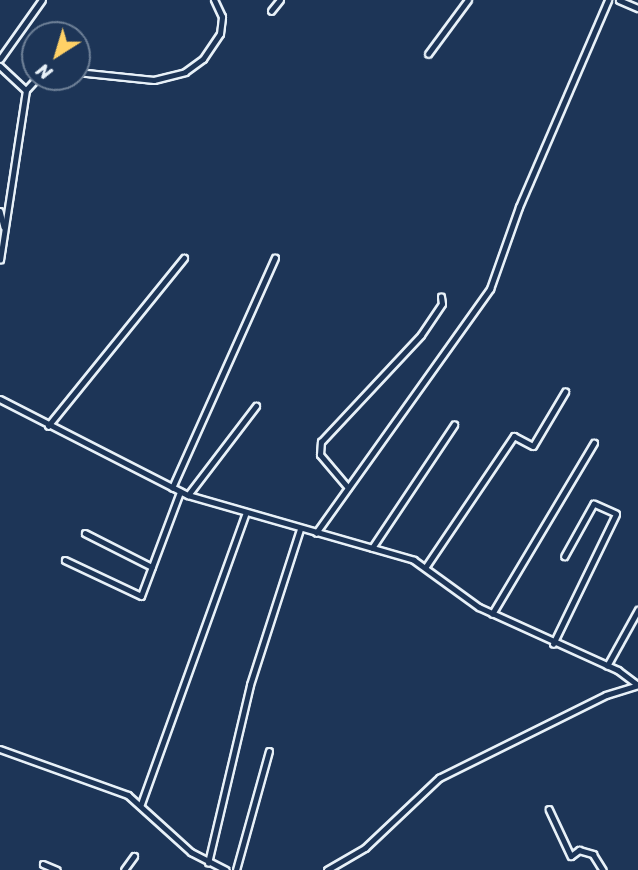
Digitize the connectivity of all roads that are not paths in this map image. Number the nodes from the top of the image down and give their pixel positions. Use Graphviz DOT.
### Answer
graph roads {
  1 [pos="42,0"];
  2 [pos="214,0"];
  3 [pos="280,0"];
  4 [pos="468,0"];
  5 [pos="608,0"];
  6 [pos="619,0"];
  7 [pos="638,8"];
  8 [pos="271,10"];
  9 [pos="428,54"];
  10 [pos="0,59"];
  11 [pos="0,66"];
  12 [pos="91,73"];
  13 [pos="21,85"];
  14 [pos="26,91"];
  15 [pos="0,211"];
  16 [pos="6,231"];
  17 [pos="184,258"];
  18 [pos="275,258"];
  19 [pos="0,260"];
  20 [pos="442,297"];
  21 [pos="565,392"];
  22 [pos="0,399"];
  23 [pos="256,406"];
  24 [pos="454,425"];
  25 [pos="48,426"];
  26 [pos="594,443"];
  27 [pos="172,488"];
  28 [pos="348,488"];
  29 [pos="180,492"];
  30 [pos="188,495"];
  31 [pos="246,514"];
  32 [pos="300,529"];
  33 [pos="85,533"];
  34 [pos="316,533"];
  35 [pos="372,548"];
  36 [pos="565,556"];
  37 [pos="65,560"];
  38 [pos="152,567"];
  39 [pos="425,568"];
  40 [pos="638,610"];
  41 [pos="492,614"];
  42 [pos="553,644"];
  43 [pos="607,666"];
  44 [pos="638,683"];
  45 [pos="0,749"];
  46 [pos="269,751"];
  47 [pos="141,803"];
  48 [pos="549,809"];
  49 [pos="134,856"];
  50 [pos="208,863"];
  51 [pos="43,864"];
  52 [pos="57,870"];
  53 [pos="124,870"];
  54 [pos="226,870"];
  55 [pos="236,870"];
  56 [pos="327,870"];
  57 [pos="603,870"];
  1 -- 10 [label="street"];
  2 -- 12 [label="street"];
  3 -- 8 [label="street"];
  4 -- 9 [label="street"];
  5 -- 28 [label="street"];
  6 -- 7 [label="street"];
  11 -- 13 [label="street"];
  14 -- 16 [label="street"];
  15 -- 16 [label="street"];
  16 -- 19 [label="street"];
  17 -- 25 [label="street"];
  18 -- 27 [label="street"];
  20 -- 28 [label="street"];
  21 -- 39 [label="street"];
  22 -- 25 [label="street"];
  23 -- 30 [label="street"];
  24 -- 35 [label="street"];
  25 -- 27 [label="street"];
  26 -- 41 [label="street"];
  27 -- 29 [label="street"];
  28 -- 34 [label="street"];
  29 -- 30 [label="street"];
  29 -- 38 [label="street"];
  30 -- 31 [label="street"];
  31 -- 32 [label="street"];
  31 -- 47 [label="street"];
  32 -- 34 [label="street"];
  32 -- 50 [label="street"];
  33 -- 38 [label="street"];
  34 -- 35 [label="street"];
  35 -- 39 [label="street"];
  36 -- 42 [label="street"];
  37 -- 38 [label="street"];
  39 -- 41 [label="street"];
  40 -- 43 [label="street"];
  41 -- 42 [label="street"];
  42 -- 43 [label="street"];
  43 -- 44 [label="street"];
  44 -- 56 [label="street"];
  45 -- 47 [label="street"];
  46 -- 55 [label="street"];
  47 -- 50 [label="street"];
  48 -- 57 [label="street"];
  49 -- 53 [label="street"];
  50 -- 54 [label="street"];
  51 -- 52 [label="street"];
}
